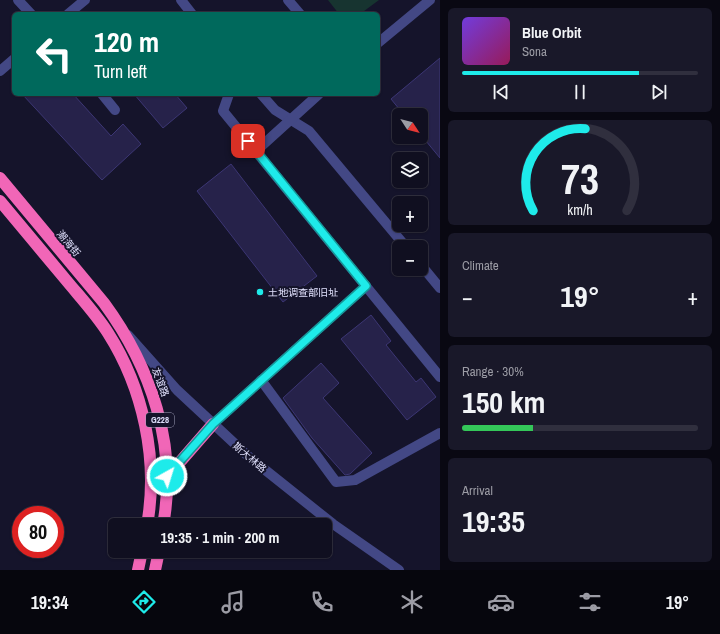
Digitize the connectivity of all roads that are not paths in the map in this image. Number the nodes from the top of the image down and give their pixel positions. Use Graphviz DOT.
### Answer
graph roads {
  1 [pos="18,0"];
  2 [pos="85,0"];
  3 [pos="181,0"];
  4 [pos="288,0"];
  5 [pos="430,0"];
  6 [pos="29,12"];
  7 [pos="70,12"];
  8 [pos="190,12"];
  9 [pos="298,12"];
  10 [pos="380,41"];
  11 [pos="12,61"];
  12 [pos="0,71"];
  13 [pos="104,96"];
  14 [pos="228,96"];
  15 [pos="263,96"];
  16 [pos="317,96"];
  17 [pos="115,110"];
  18 [pos="291,120"];
  19 [pos="256,151"];
  20 [pos="0,178"];
  21 [pos="0,201"];
  22 [pos="400,240"];
  23 [pos="428,274"];
  24 [pos="366,286"];
  25 [pos="440,288"];
  26 [pos="119,324"];
  27 [pos="440,377"];
  28 [pos="261,380"];
  29 [pos="213,424"];
  30 [pos="440,433"];
  31 [pos="167,476"];
  32 [pos="149,511"];
  33 [pos="148,518"];
  34 [pos="164,518"];
  35 [pos="141,558"];
  36 [pos="138,570"];
  37 [pos="399,570"];
  1 -- 6 [label="street"];
  2 -- 7 [label="street"];
  3 -- 8 [label="street"];
  4 -- 9 [label="street"];
  5 -- 10 [label="street"];
  11 -- 12 [label="street"];
  13 -- 17 [label="street"];
  14 -- 19 [label="street"];
  15 -- 18 [label="street"];
  16 -- 18 [label="street"];
  18 -- 19 [label="street"];
  18 -- 22 [label="street"];
  19 -- 24 [label="street"];
  20 -- 26 [label="highway, 潮海街 / G228"];
  21 -- 32 [label="highway, G228"];
  23 -- 25 [label="street"];
  24 -- 27 [label="street"];
  24 -- 28 [label="street"];
  26 -- 29 [label="street, 斯大林路"];
  26 -- 31 [label="highway, 友谊路 / G228"];
  28 -- 29 [label="street"];
  28 -- 30 [label="street"];
  29 -- 31 [label="highway"];
  29 -- 37 [label="street, 斯大林路"];
  31 -- 32 [label="highway"];
  31 -- 34 [label="highway, 友谊路 / G228"];
  32 -- 33 [label="highway, G228"];
  35 -- 36 [label="highway"];
}
